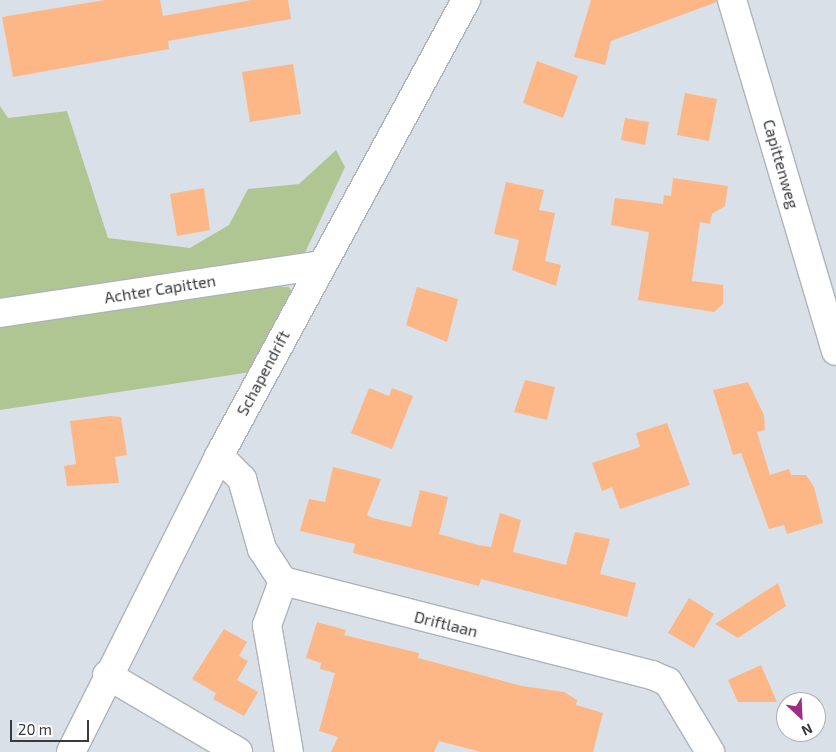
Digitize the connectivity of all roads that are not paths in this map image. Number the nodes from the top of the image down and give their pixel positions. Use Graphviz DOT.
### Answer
graph roads {
  1 [pos="466,0"];
  2 [pos="732,0"];
  3 [pos="320,265"];
  4 [pos="0,313"];
  5 [pos="834,336"];
  6 [pos="219,456"];
  7 [pos="283,581"];
  8 [pos="107,676"];
  9 [pos="71,752"];
  10 [pos="238,752"];
  11 [pos="289,752"];
  12 [pos="710,752"];
  1 -- 3 [label="street, Schapendrift"];
  2 -- 5 [label="street, Capittenweg"];
  3 -- 4 [label="street, Achter Capitten"];
  3 -- 6 [label="street, Schapendrift"];
  6 -- 7 [label="street"];
  6 -- 8 [label="street, Schapendrift"];
  7 -- 11 [label="street"];
  7 -- 12 [label="street, Driftlaan"];
  8 -- 9 [label="street, Schapendrift"];
  8 -- 10 [label="street"];
}
